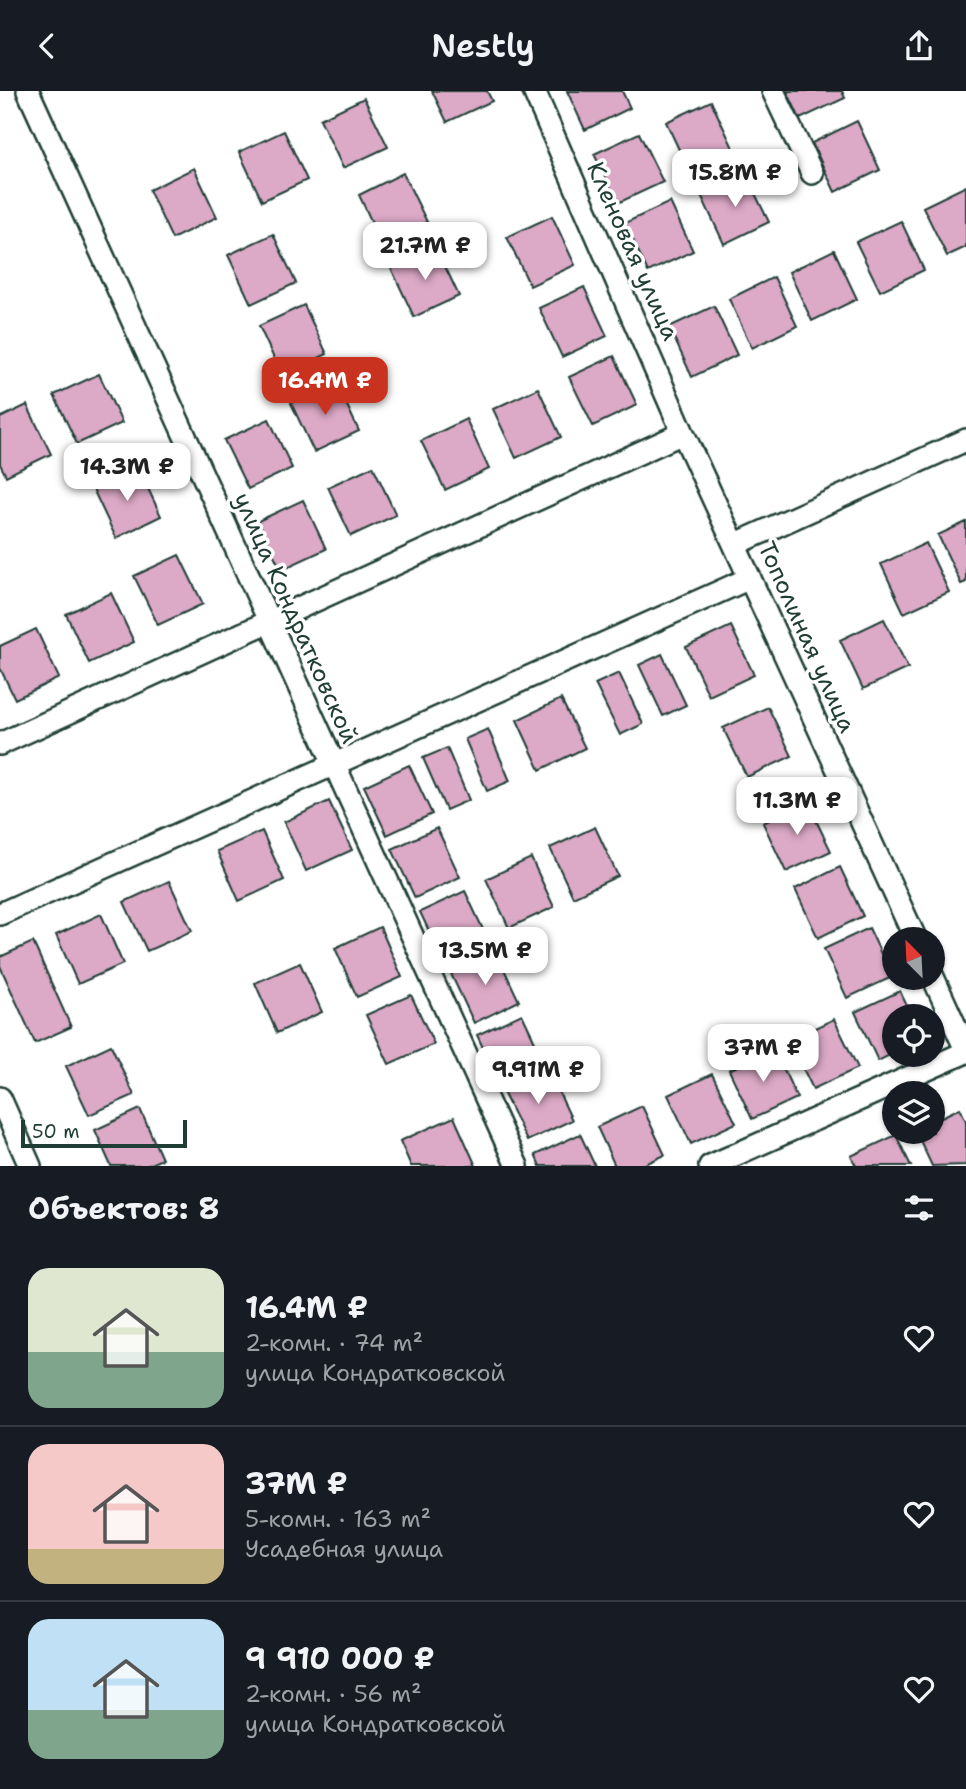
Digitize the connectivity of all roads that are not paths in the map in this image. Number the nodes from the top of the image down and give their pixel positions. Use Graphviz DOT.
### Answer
graph roads {
  1 [pos="27,91"];
  2 [pos="534,91"];
  3 [pos="773,91"];
  4 [pos="812,173"];
  5 [pos="683,433"];
  6 [pos="966,440"];
  7 [pos="736,544"];
  8 [pos="750,578"];
  9 [pos="269,621"];
  10 [pos="0,744"];
  11 [pos="335,765"];
  12 [pos="0,914"];
  13 [pos="910,927"];
  14 [pos="939,991"];
  15 [pos="966,1051"];
  16 [pos="0,1098"];
  17 [pos="30,1166"];
  18 [pos="517,1166"];
  19 [pos="710,1166"];
  1 -- 9 [label="street, улица Кондратковской"];
  2 -- 5 [label="street, Кленовая улица"];
  3 -- 4 [label="street"];
  5 -- 7 [label="street, Тополиная улица"];
  5 -- 9 [label="street"];
  6 -- 7 [label="street"];
  7 -- 8 [label="street, Тополиная улица"];
  8 -- 11 [label="street"];
  8 -- 13 [label="street, Тополиная улица"];
  9 -- 10 [label="street"];
  9 -- 11 [label="street, улица Кондратковской"];
  11 -- 12 [label="street"];
  11 -- 18 [label="street, улица Кондратковской"];
  14 -- 15 [label="street"];
  15 -- 19 [label="street"];
  16 -- 17 [label="street"];
}
